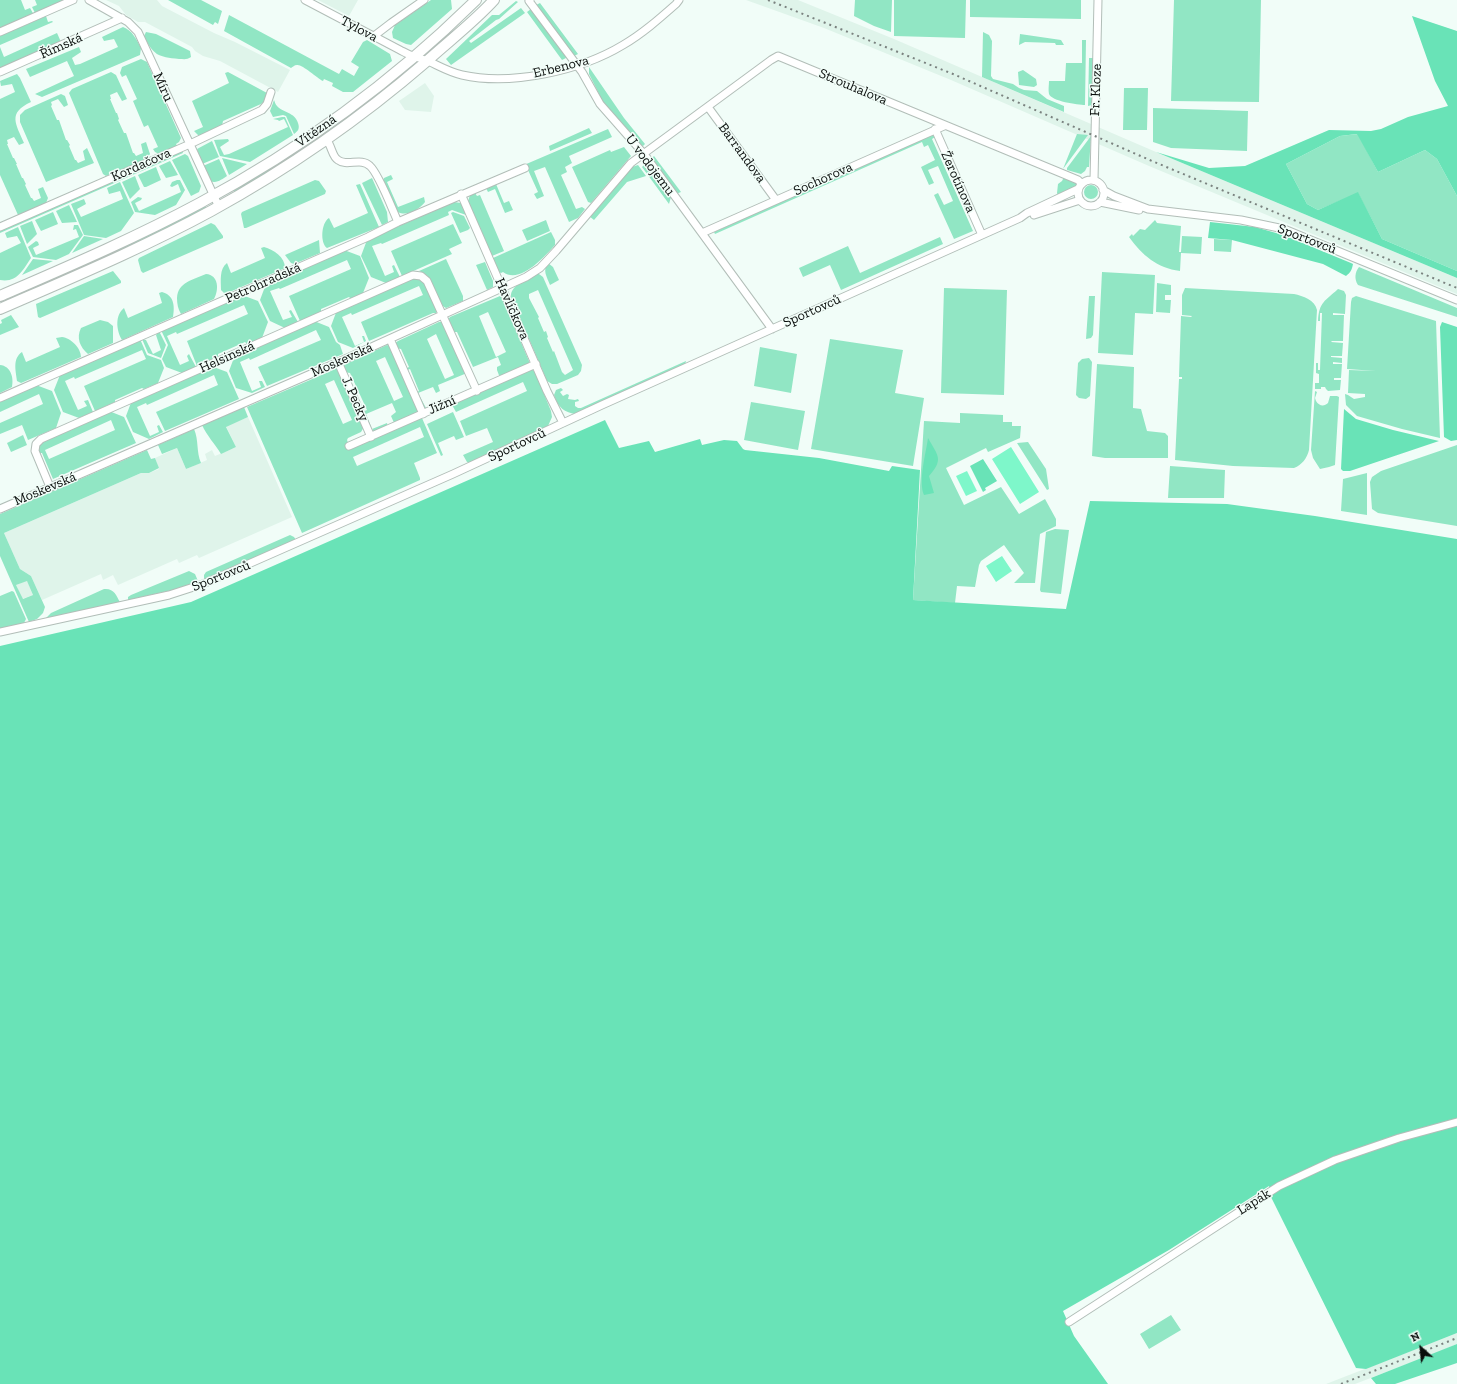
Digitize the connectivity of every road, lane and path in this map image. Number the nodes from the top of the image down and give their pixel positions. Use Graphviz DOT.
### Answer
graph roads {
  1 [pos="73,0"];
  2 [pos="89,0"];
  3 [pos="305,0"];
  4 [pos="424,0"];
  5 [pos="476,0"];
  6 [pos="494,0"];
  7 [pos="529,0"];
  8 [pos="679,0"];
  9 [pos="1098,0"];
  10 [pos="122,18"];
  11 [pos="0,32"];
  12 [pos="374,36"];
  13 [pos="414,57"];
  14 [pos="427,61"];
  15 [pos="577,65"];
  16 [pos="0,72"];
  17 [pos="271,92"];
  18 [pos="708,107"];
  19 [pos="944,126"];
  20 [pos="935,129"];
  21 [pos="326,139"];
  22 [pos="190,144"];
  23 [pos="644,154"];
  24 [pos="525,168"];
  25 [pos="1094,180"];
  26 [pos="1080,187"];
  27 [pos="1103,190"];
  28 [pos="461,194"];
  29 [pos="213,196"];
  30 [pos="776,200"];
  31 [pos="1080,200"];
  32 [pos="1100,202"];
  33 [pos="219,207"];
  34 [pos="1148,209"];
  35 [pos="1020,218"];
  36 [pos="398,222"];
  37 [pos="0,227"];
  38 [pos="702,234"];
  39 [pos="982,235"];
  40 [pos="503,288"];
  41 [pos="0,296"];
  42 [pos="1457,300"];
  43 [pos="0,309"];
  44 [pos="443,315"];
  45 [pos="772,329"];
  46 [pos="390,339"];
  47 [pos="338,362"];
  48 [pos="536,364"];
  49 [pos="476,391"];
  50 [pos="0,398"];
  51 [pos="423,414"];
  52 [pos="563,423"];
  53 [pos="371,437"];
  54 [pos="349,446"];
  55 [pos="50,487"];
  56 [pos="1,508"];
  57 [pos="0,632"];
  58 [pos="1457,1122"];
  59 [pos="1069,1322"];
  1 -- 11 [label="street"];
  2 -- 10 [label="street, Míru"];
  3 -- 12 [label="street, Tylova"];
  4 -- 12 [label="street"];
  5 -- 13 [label="main road, Vítězná"];
  6 -- 14 [label="main road, Vítězná"];
  7 -- 15 [label="street, U vodojemu"];
  8 -- 15 [label="street, Erbenova"];
  9 -- 25 [label="street, Fr. Kloze"];
  10 -- 16 [label="street, Římská"];
  10 -- 22 [label="street, Míru"];
  12 -- 13 [label="street, Tylova"];
  13 -- 14 [label="street"];
  13 -- 29 [label="main road, Vítězná"];
  14 -- 15 [label="street, Erbenova"];
  14 -- 21 [label="main road, Vítězná"];
  15 -- 23 [label="street, U vodojemu"];
  17 -- 22 [label="street, Kordačova"];
  18 -- 19 [label="street, Strouhalova"];
  18 -- 23 [label="street, Strouhalova"];
  18 -- 30 [label="street, Barrandova"];
  19 -- 20 [label="street, Sochorova"];
  19 -- 26 [label="street, Strouhalova"];
  20 -- 30 [label="street, Sochorova"];
  20 -- 39 [label="street, Žerotínova"];
  21 -- 33 [label="main road, Vítězná"];
  21 -- 36 [label="street, Vítězná"];
  22 -- 29 [label="street, Míru"];
  22 -- 37 [label="street, Kordačova"];
  23 -- 38 [label="street, U vodojemu"];
  23 -- 40 [label="street, Moskevská"];
  24 -- 28 [label="street, Petrohradská"];
  25 -- 26 [label="street, Sportovců"];
  25 -- 27 [label="street, Sportovců"];
  26 -- 31 [label="street"];
  26 -- 35 [label="street, Sportovců"];
  27 -- 32 [label="street"];
  27 -- 34 [label="street, Sportovců"];
  28 -- 36 [label="street, Petrohradská"];
  28 -- 40 [label="street, Havlíčkova"];
  29 -- 33 [label="street"];
  29 -- 41 [label="main road, Vítězná"];
  30 -- 38 [label="street, Sochorova"];
  31 -- 32 [label="street, Sportovců"];
  31 -- 35 [label="street, Sportovců"];
  32 -- 34 [label="street, Sportovců"];
  33 -- 43 [label="main road, Vítězná"];
  34 -- 42 [label="street, Sportovců"];
  35 -- 39 [label="street, Sportovců"];
  36 -- 50 [label="street, Petrohradská"];
  38 -- 45 [label="street, U vodojemu"];
  39 -- 45 [label="street, Sportovců"];
  40 -- 44 [label="street, Moskevská"];
  40 -- 48 [label="street, Havlíčkova"];
  44 -- 46 [label="street, Moskevská"];
  44 -- 49 [label="street, Helsinská"];
  44 -- 55 [label="street, Helsinská"];
  45 -- 52 [label="street, Sportovců"];
  46 -- 47 [label="street, Moskevská"];
  46 -- 51 [label="street"];
  47 -- 53 [label="street, J. Pecky"];
  47 -- 55 [label="street, Moskevská"];
  48 -- 49 [label="street, Jižní"];
  48 -- 52 [label="street, Havlíčkova"];
  49 -- 51 [label="street, Jižní"];
  51 -- 53 [label="street, Jižní"];
  52 -- 57 [label="street, Sportovců"];
  53 -- 54 [label="street, Jižní"];
  55 -- 56 [label="street, Moskevská"];
  58 -- 59 [label="street, Lapák"];
}
